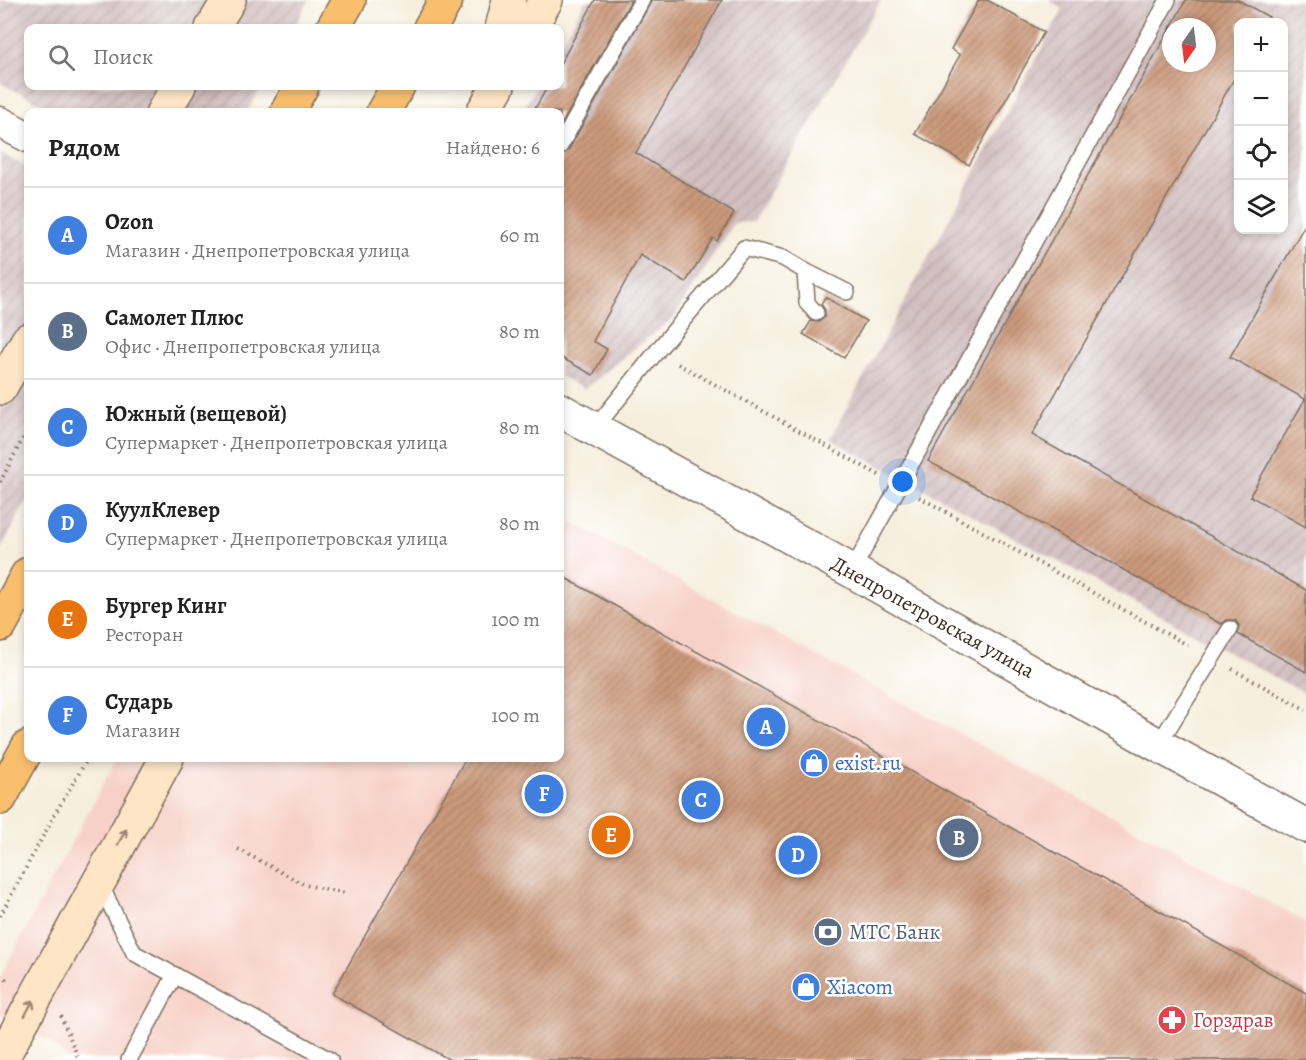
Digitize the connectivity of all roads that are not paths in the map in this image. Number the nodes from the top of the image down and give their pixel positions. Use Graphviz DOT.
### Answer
graph roads {
  1 [pos="229,0"];
  2 [pos="349,0"];
  3 [pos="446,0"];
  4 [pos="509,0"];
  5 [pos="546,0"];
  6 [pos="642,0"];
  7 [pos="1168,0"];
  8 [pos="214,24"];
  9 [pos="335,24"];
  10 [pos="432,24"];
  11 [pos="503,24"];
  12 [pos="532,24"];
  13 [pos="177,90"];
  14 [pos="300,90"];
  15 [pos="396,90"];
  16 [pos="486,90"];
  17 [pos="496,90"];
  18 [pos="165,108"];
  19 [pos="288,108"];
  20 [pos="384,108"];
  21 [pos="483,108"];
  22 [pos="484,108"];
  23 [pos="0,122"];
  24 [pos="24,135"];
  25 [pos="564,139"];
  26 [pos="805,271"];
  27 [pos="847,292"];
  28 [pos="816,313"];
  29 [pos="24,347"];
  30 [pos="0,388"];
  31 [pos="564,412"];
  32 [pos="594,429"];
  33 [pos="852,571"];
  34 [pos="24,581"];
  35 [pos="0,625"];
  36 [pos="1230,629"];
  37 [pos="1158,745"];
  38 [pos="24,754"];
  39 [pos="165,762"];
  40 [pos="0,798"];
  41 [pos="1306,826"];
  42 [pos="98,881"];
  43 [pos="175,975"];
  44 [pos="1,1060"];
  45 [pos="129,1060"];
  46 [pos="330,1060"];
  1 -- 8 [label="main road"];
  2 -- 9 [label="main road"];
  3 -- 10 [label="main road"];
  4 -- 11 [label="main road"];
  5 -- 12 [label="main road"];
  6 -- 25 [label="lane"];
  7 -- 33 [label="lane"];
  13 -- 18 [label="main road"];
  14 -- 19 [label="main road"];
  15 -- 20 [label="main road"];
  16 -- 21 [label="main road"];
  17 -- 22 [label="main road"];
  23 -- 24 [label="street"];
  26 -- 27 [label="lane"];
  26 -- 28 [label="lane"];
  26 -- 32 [label="lane"];
  29 -- 30 [label="main road"];
  31 -- 32 [label="street, Днепропетровская улица"];
  32 -- 33 [label="street, Днепропетровская улица"];
  33 -- 37 [label="street, Днепропетровская улица"];
  34 -- 35 [label="main road"];
  36 -- 37 [label="lane"];
  37 -- 41 [label="street, Днепропетровская улица"];
  38 -- 40 [label="main road"];
  42 -- 39 [label="main road, one-way"];
  42 -- 43 [label="lane"];
  44 -- 42 [label="main road, one-way"];
  43 -- 45 [label="lane"];
  43 -- 46 [label="lane"];
}
